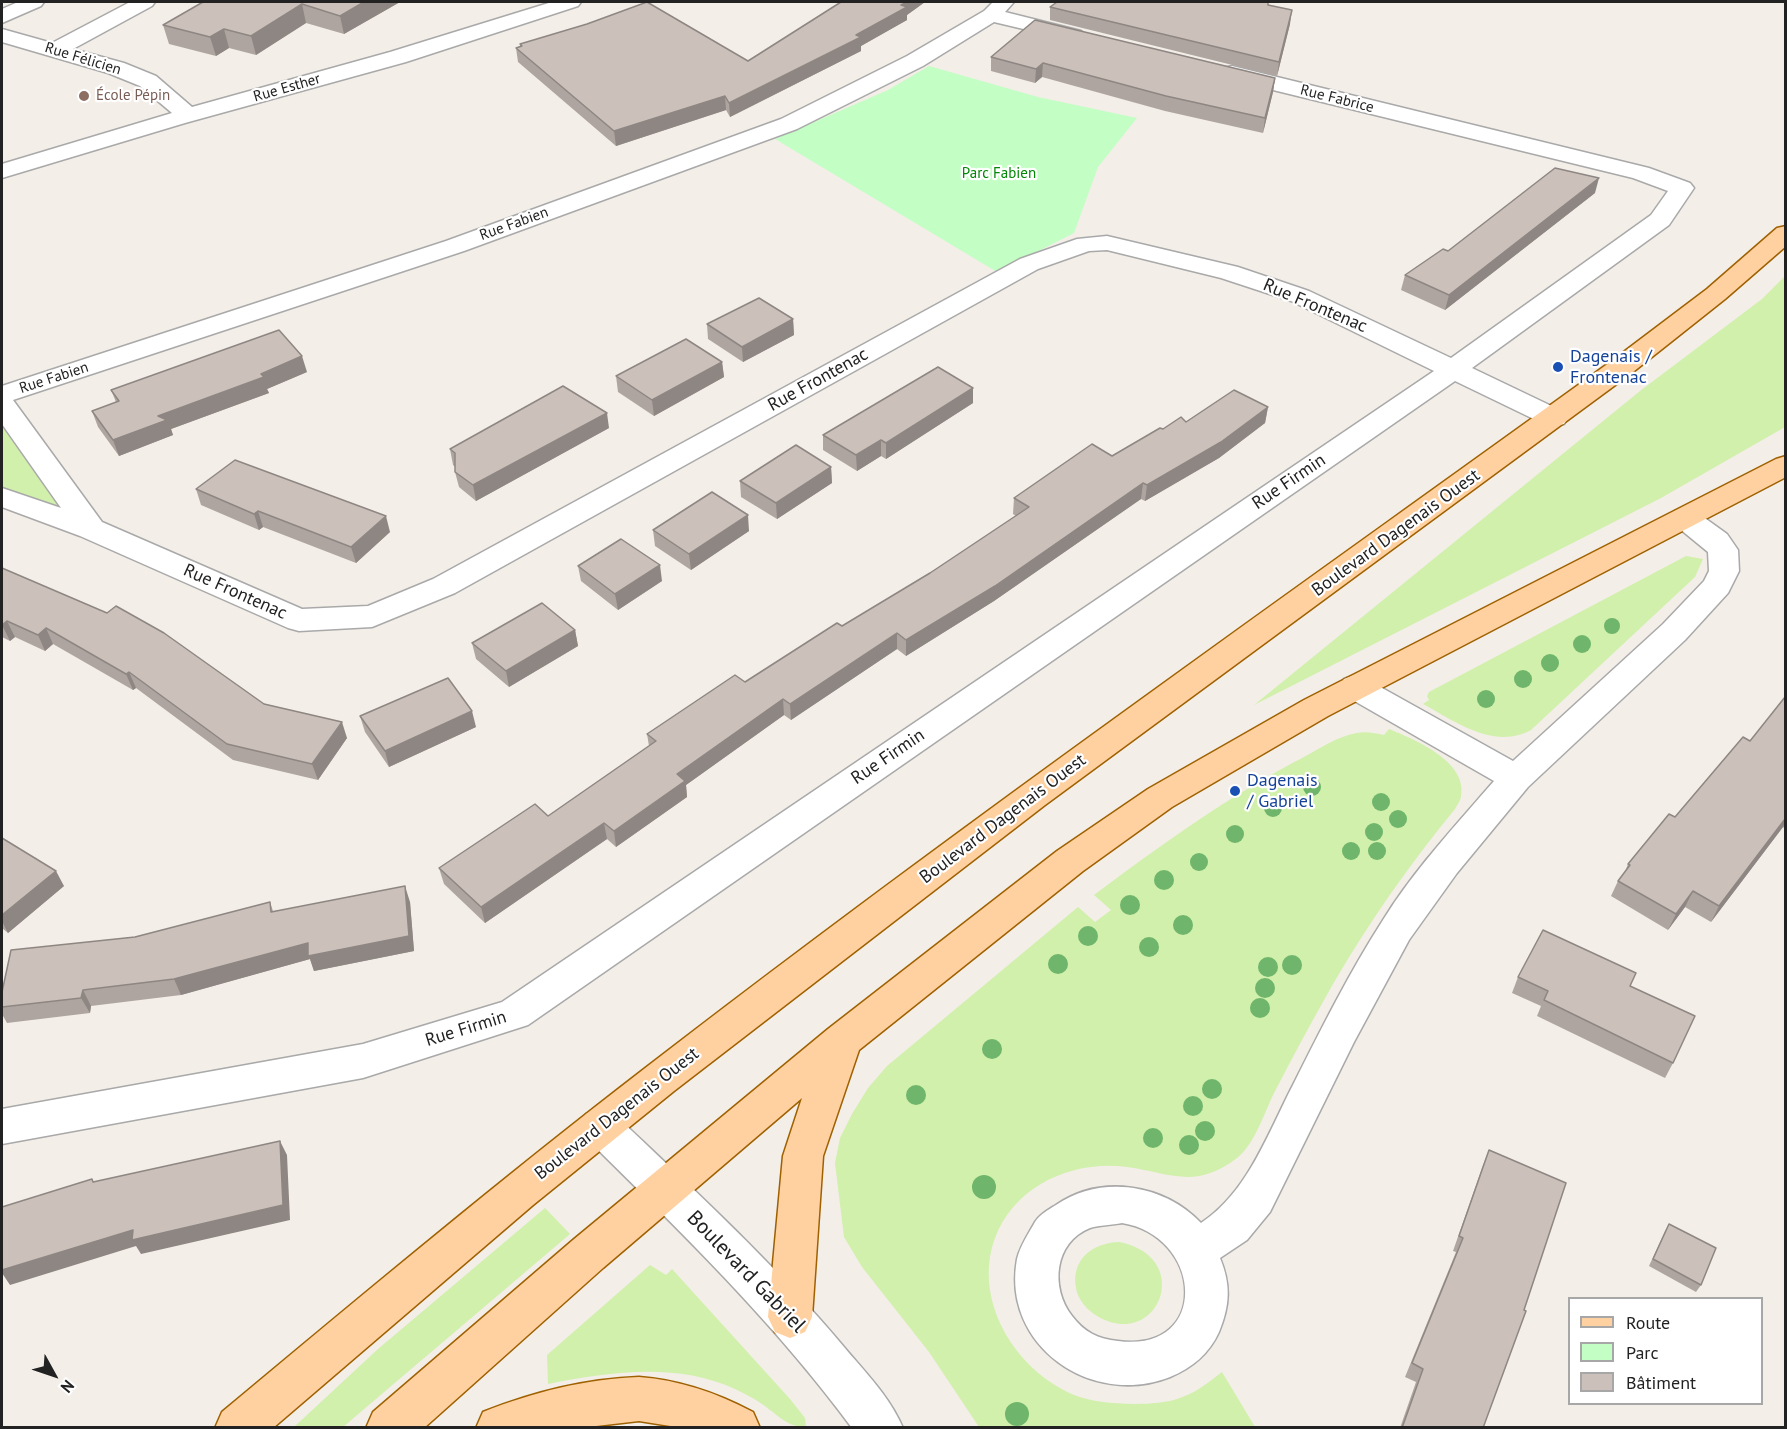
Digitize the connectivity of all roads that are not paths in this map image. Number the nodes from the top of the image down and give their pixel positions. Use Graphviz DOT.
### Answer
graph roads {
  1 [pos="34,2"];
  2 [pos="145,2"];
  3 [pos="571,2"];
  4 [pos="998,8"];
  5 [pos="2,16"];
  6 [pos="2,35"];
  7 [pos="1095,40"];
  8 [pos="54,50"];
  9 [pos="1211,68"];
  10 [pos="188,115"];
  11 [pos="2,171"];
  12 [pos="1682,188"];
  13 [pos="1785,233"];
  14 [pos="1454,369"];
  15 [pos="2,395"];
  16 [pos="2,405"];
  17 [pos="1554,418"];
  18 [pos="1785,465"];
  19 [pos="2,497"];
  20 [pos="1685,518"];
  21 [pos="92,529"];
  22 [pos="1355,687"];
  23 [pos="1516,778"];
  24 [pos="842,1041"];
  25 [pos="600,1126"];
  26 [pos="2,1127"];
  27 [pos="665,1189"];
  28 [pos="1196,1250"];
  29 [pos="790,1317"];
  30 [pos="238,1428"];
  31 [pos="389,1428"];
  32 [pos="499,1428"];
  33 [pos="737,1428"];
  34 [pos="880,1428"];
  1 -- 5 [label="street"];
  2 -- 8 [label="street"];
  3 -- 10 [label="street, Rue Esther"];
  4 -- 7 [label="street"];
  4 -- 15 [label="street, Rue Fabien"];
  6 -- 8 [label="street, Rue Félicien"];
  8 -- 10 [label="street, Rue Félicien"];
  9 -- 12 [label="street, Rue Fabrice"];
  10 -- 11 [label="street, Rue Esther"];
  12 -- 14 [label="street, Rue Firmin"];
  13 -- 17 [label="main road, Boulevard Dagenais Ouest"];
  14 -- 17 [label="street, Rue Frontenac"];
  14 -- 21 [label="street, Rue Frontenac"];
  14 -- 26 [label="street, Rue Firmin"];
  16 -- 21 [label="street"];
  17 -- 25 [label="main road, Boulevard Dagenais Ouest"];
  18 -- 20 [label="main road"];
  19 -- 21 [label="street, Rue Frontenac"];
  20 -- 22 [label="main road"];
  20 -- 23 [label="street"];
  22 -- 23 [label="street"];
  22 -- 24 [label="main road"];
  23 -- 28 [label="street"];
  24 -- 27 [label="main road"];
  24 -- 29 [label="main road"];
  25 -- 27 [label="street, Boulevard Gabriel"];
  25 -- 30 [label="main road, Boulevard Dagenais Ouest"];
  27 -- 29 [label="street, Boulevard Gabriel"];
  27 -- 31 [label="main road"];
  29 -- 34 [label="street, Boulevard Gabriel"];
  32 -- 33 [label="main road"];
}
